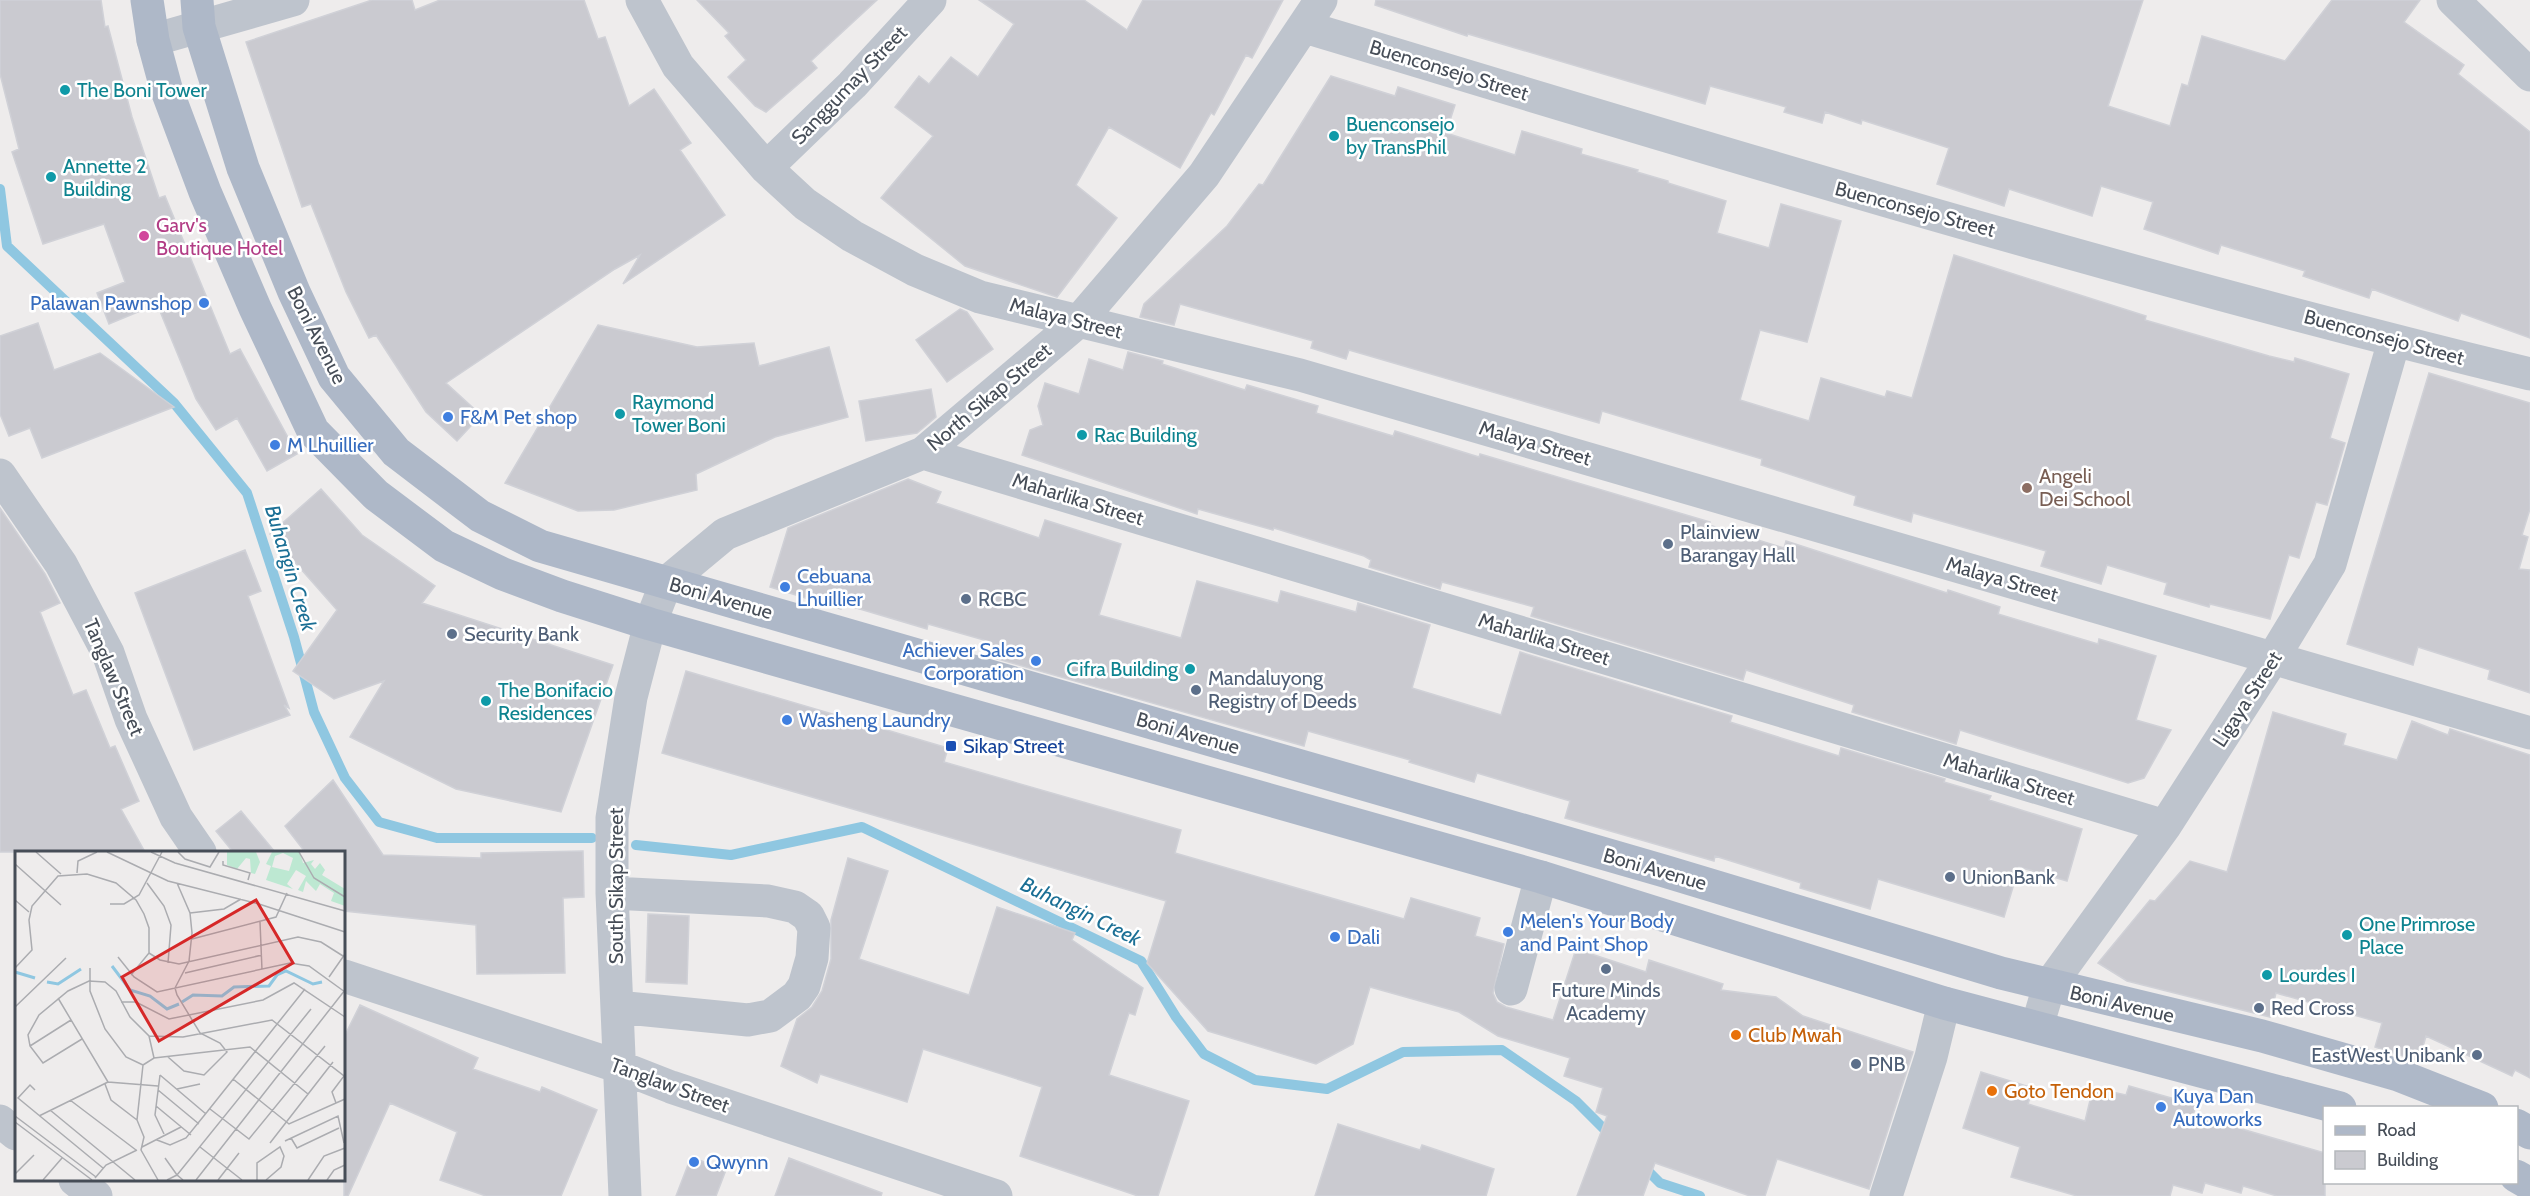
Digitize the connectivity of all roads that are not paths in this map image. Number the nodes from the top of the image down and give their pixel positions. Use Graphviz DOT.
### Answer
graph roads {
  1 [pos="147,0"];
  2 [pos="293,0"];
  3 [pos="642,0"];
  4 [pos="930,0"];
  5 [pos="2452,0"];
  6 [pos="1313,13"];
  7 [pos="198,14"];
  8 [pos="153,40"];
  9 [pos="2530,75"];
  10 [pos="766,168"];
  11 [pos="1079,321"];
  12 [pos="2394,341"];
  13 [pos="2530,374"];
  14 [pos="923,453"];
  15 [pos="0,475"];
  16 [pos="666,582"];
  17 [pos="650,624"];
  18 [pos="2273,658"];
  19 [pos="2530,733"];
  20 [pos="2165,826"];
  21 [pos="199,851"];
  22 [pos="1542,877"];
  23 [pos="612,893"];
  24 [pos="345,976"];
  25 [pos="2049,986"];
  26 [pos="1511,989"];
  27 [pos="1944,1002"];
  28 [pos="617,1007"];
  29 [pos="2037,1027"];
  30 [pos="620,1067"];
  31 [pos="2336,1106"];
  32 [pos="2479,1106"];
  33 [pos="0,1121"];
  34 [pos="15,1133"];
  35 [pos="77,1181"];
  36 [pos="96,1196"];
  37 [pos="625,1196"];
  38 [pos="996,1196"];
  39 [pos="1886,1196"];
  1 -- 8 [label="main road, Boni Avenue"];
  2 -- 7 [label="street"];
  3 -- 10 [label="street, Malaya Street"];
  4 -- 10 [label="street, Sanggumay Street"];
  5 -- 9 [label="street"];
  6 -- 11 [label="street, North Sikap Street"];
  6 -- 12 [label="street, Buenconsejo Street"];
  7 -- 8 [label="street"];
  7 -- 16 [label="main road, Boni Avenue"];
  8 -- 17 [label="main road, Boni Avenue"];
  10 -- 11 [label="street, Malaya Street"];
  11 -- 14 [label="street, North Sikap Street"];
  11 -- 18 [label="street, Malaya Street"];
  12 -- 13 [label="street, Buenconsejo Street"];
  12 -- 18 [label="street, Ligaya Street"];
  14 -- 16 [label="street, North Sikap Street"];
  14 -- 20 [label="street, Maharlika Street"];
  15 -- 21 [label="street, Tanglaw Street"];
  16 -- 17 [label="street, South Sikap Street"];
  16 -- 25 [label="main road, Boni Avenue"];
  17 -- 22 [label="main road, Boni Avenue"];
  17 -- 23 [label="street, South Sikap Street"];
  18 -- 19 [label="street, Malaya Street"];
  18 -- 20 [label="street, Ligaya Street"];
  20 -- 25 [label="street, Ligaya Street"];
  22 -- 26 [label="street"];
  22 -- 27 [label="main road, Boni Avenue"];
  23 -- 28 [label="street, South Sikap Street"];
  23 -- 28 [label="street"];
  24 -- 30 [label="street, Tanglaw Street"];
  25 -- 29 [label="street, Ligaya Street"];
  25 -- 32 [label="main road, Boni Avenue"];
  27 -- 29 [label="main road, Boni Avenue"];
  27 -- 39 [label="street"];
  28 -- 30 [label="street, South Sikap Street"];
  29 -- 31 [label="main road, Boni Avenue"];
  30 -- 37 [label="street, South Sikap Street"];
  30 -- 38 [label="street, Tanglaw Street"];
  33 -- 34 [label="street"];
  35 -- 36 [label="street"];
}
